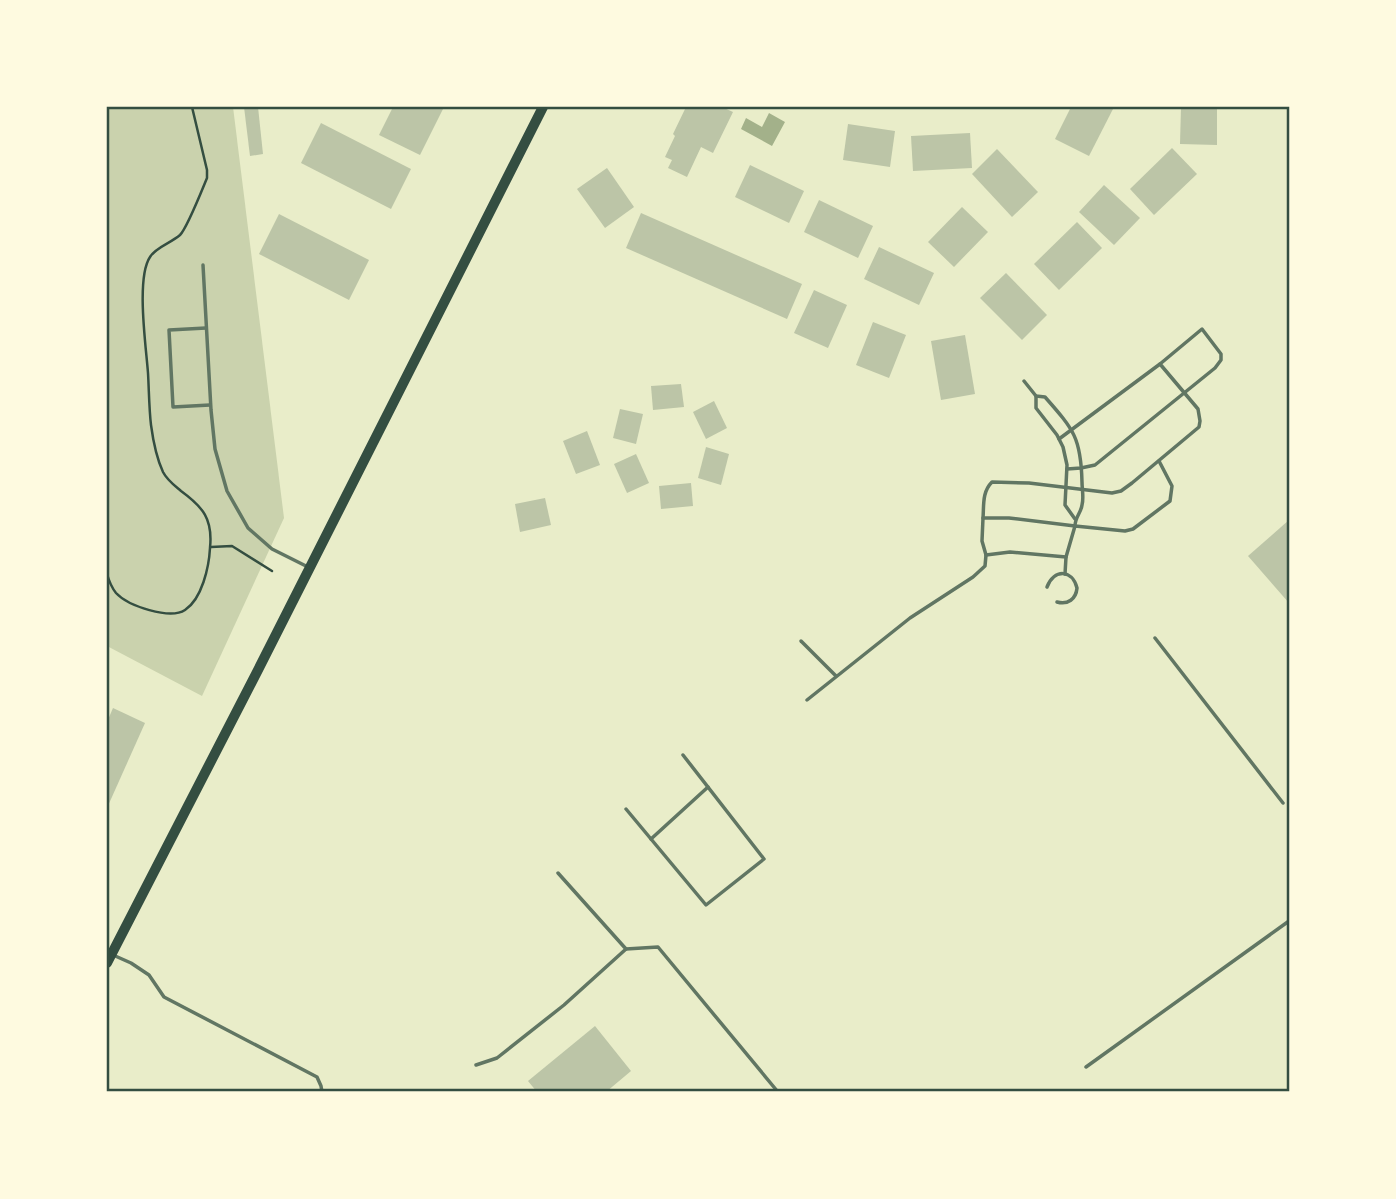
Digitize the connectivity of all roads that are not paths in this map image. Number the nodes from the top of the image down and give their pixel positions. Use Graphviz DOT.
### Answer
graph roads {
  1 [pos="543,107"];
  2 [pos="203,265"];
  3 [pos="206,328"];
  4 [pos="1160,364"];
  5 [pos="1024,381"];
  6 [pos="1185,393"];
  7 [pos="1036,396"];
  8 [pos="210,405"];
  9 [pos="1072,431"];
  10 [pos="1059,439"];
  11 [pos="1158,461"];
  12 [pos="1081,468"];
  13 [pos="1067,469"];
  14 [pos="1066,487"];
  15 [pos="1082,488"];
  16 [pos="984,518"];
  17 [pos="1075,519"];
  18 [pos="1075,526"];
  19 [pos="986,555"];
  20 [pos="1066,557"];
  21 [pos="310,568"];
  22 [pos="1065,574"];
  23 [pos="1047,587"];
  24 [pos="1057,602"];
  25 [pos="1155,638"];
  26 [pos="801,641"];
  27 [pos="836,676"];
  28 [pos="807,700"];
  29 [pos="683,755"];
  30 [pos="708,787"];
  31 [pos="1283,803"];
  32 [pos="626,809"];
  33 [pos="651,839"];
  34 [pos="558,873"];
  35 [pos="1289,921"];
  36 [pos="626,949"];
  37 [pos="109,959"];
  38 [pos="475,1065"];
  39 [pos="1086,1067"];
  40 [pos="321,1092"];
  41 [pos="778,1092"];
  1 -- 21 [label="main road"];
  2 -- 3 [label="lane"];
  3 -- 8 [label="lane"];
  3 -- 8 [label="lane"];
  4 -- 6 [label="lane"];
  4 -- 6 [label="lane"];
  4 -- 9 [label="lane"];
  5 -- 7 [label="lane"];
  6 -- 11 [label="lane"];
  6 -- 12 [label="lane"];
  7 -- 9 [label="lane"];
  7 -- 10 [label="lane"];
  8 -- 21 [label="lane"];
  9 -- 10 [label="lane"];
  9 -- 12 [label="lane"];
  10 -- 13 [label="lane"];
  11 -- 15 [label="lane"];
  11 -- 18 [label="lane"];
  12 -- 13 [label="lane"];
  12 -- 15 [label="lane"];
  13 -- 14 [label="lane"];
  14 -- 15 [label="lane"];
  14 -- 16 [label="lane"];
  14 -- 17 [label="lane"];
  15 -- 17 [label="lane"];
  16 -- 18 [label="lane"];
  16 -- 19 [label="lane"];
  17 -- 18 [label="lane"];
  18 -- 20 [label="lane"];
  19 -- 20 [label="lane"];
  19 -- 27 [label="lane"];
  20 -- 22 [label="lane"];
  21 -- 37 [label="main road"];
  22 -- 23 [label="lane"];
  22 -- 24 [label="lane"];
  25 -- 31 [label="lane"];
  26 -- 27 [label="lane"];
  27 -- 28 [label="lane"];
  29 -- 30 [label="lane"];
  30 -- 33 [label="lane"];
  30 -- 33 [label="lane"];
  32 -- 33 [label="lane"];
  34 -- 36 [label="lane"];
  35 -- 39 [label="lane"];
  36 -- 38 [label="lane"];
  36 -- 41 [label="lane"];
  37 -- 40 [label="lane"];
}
